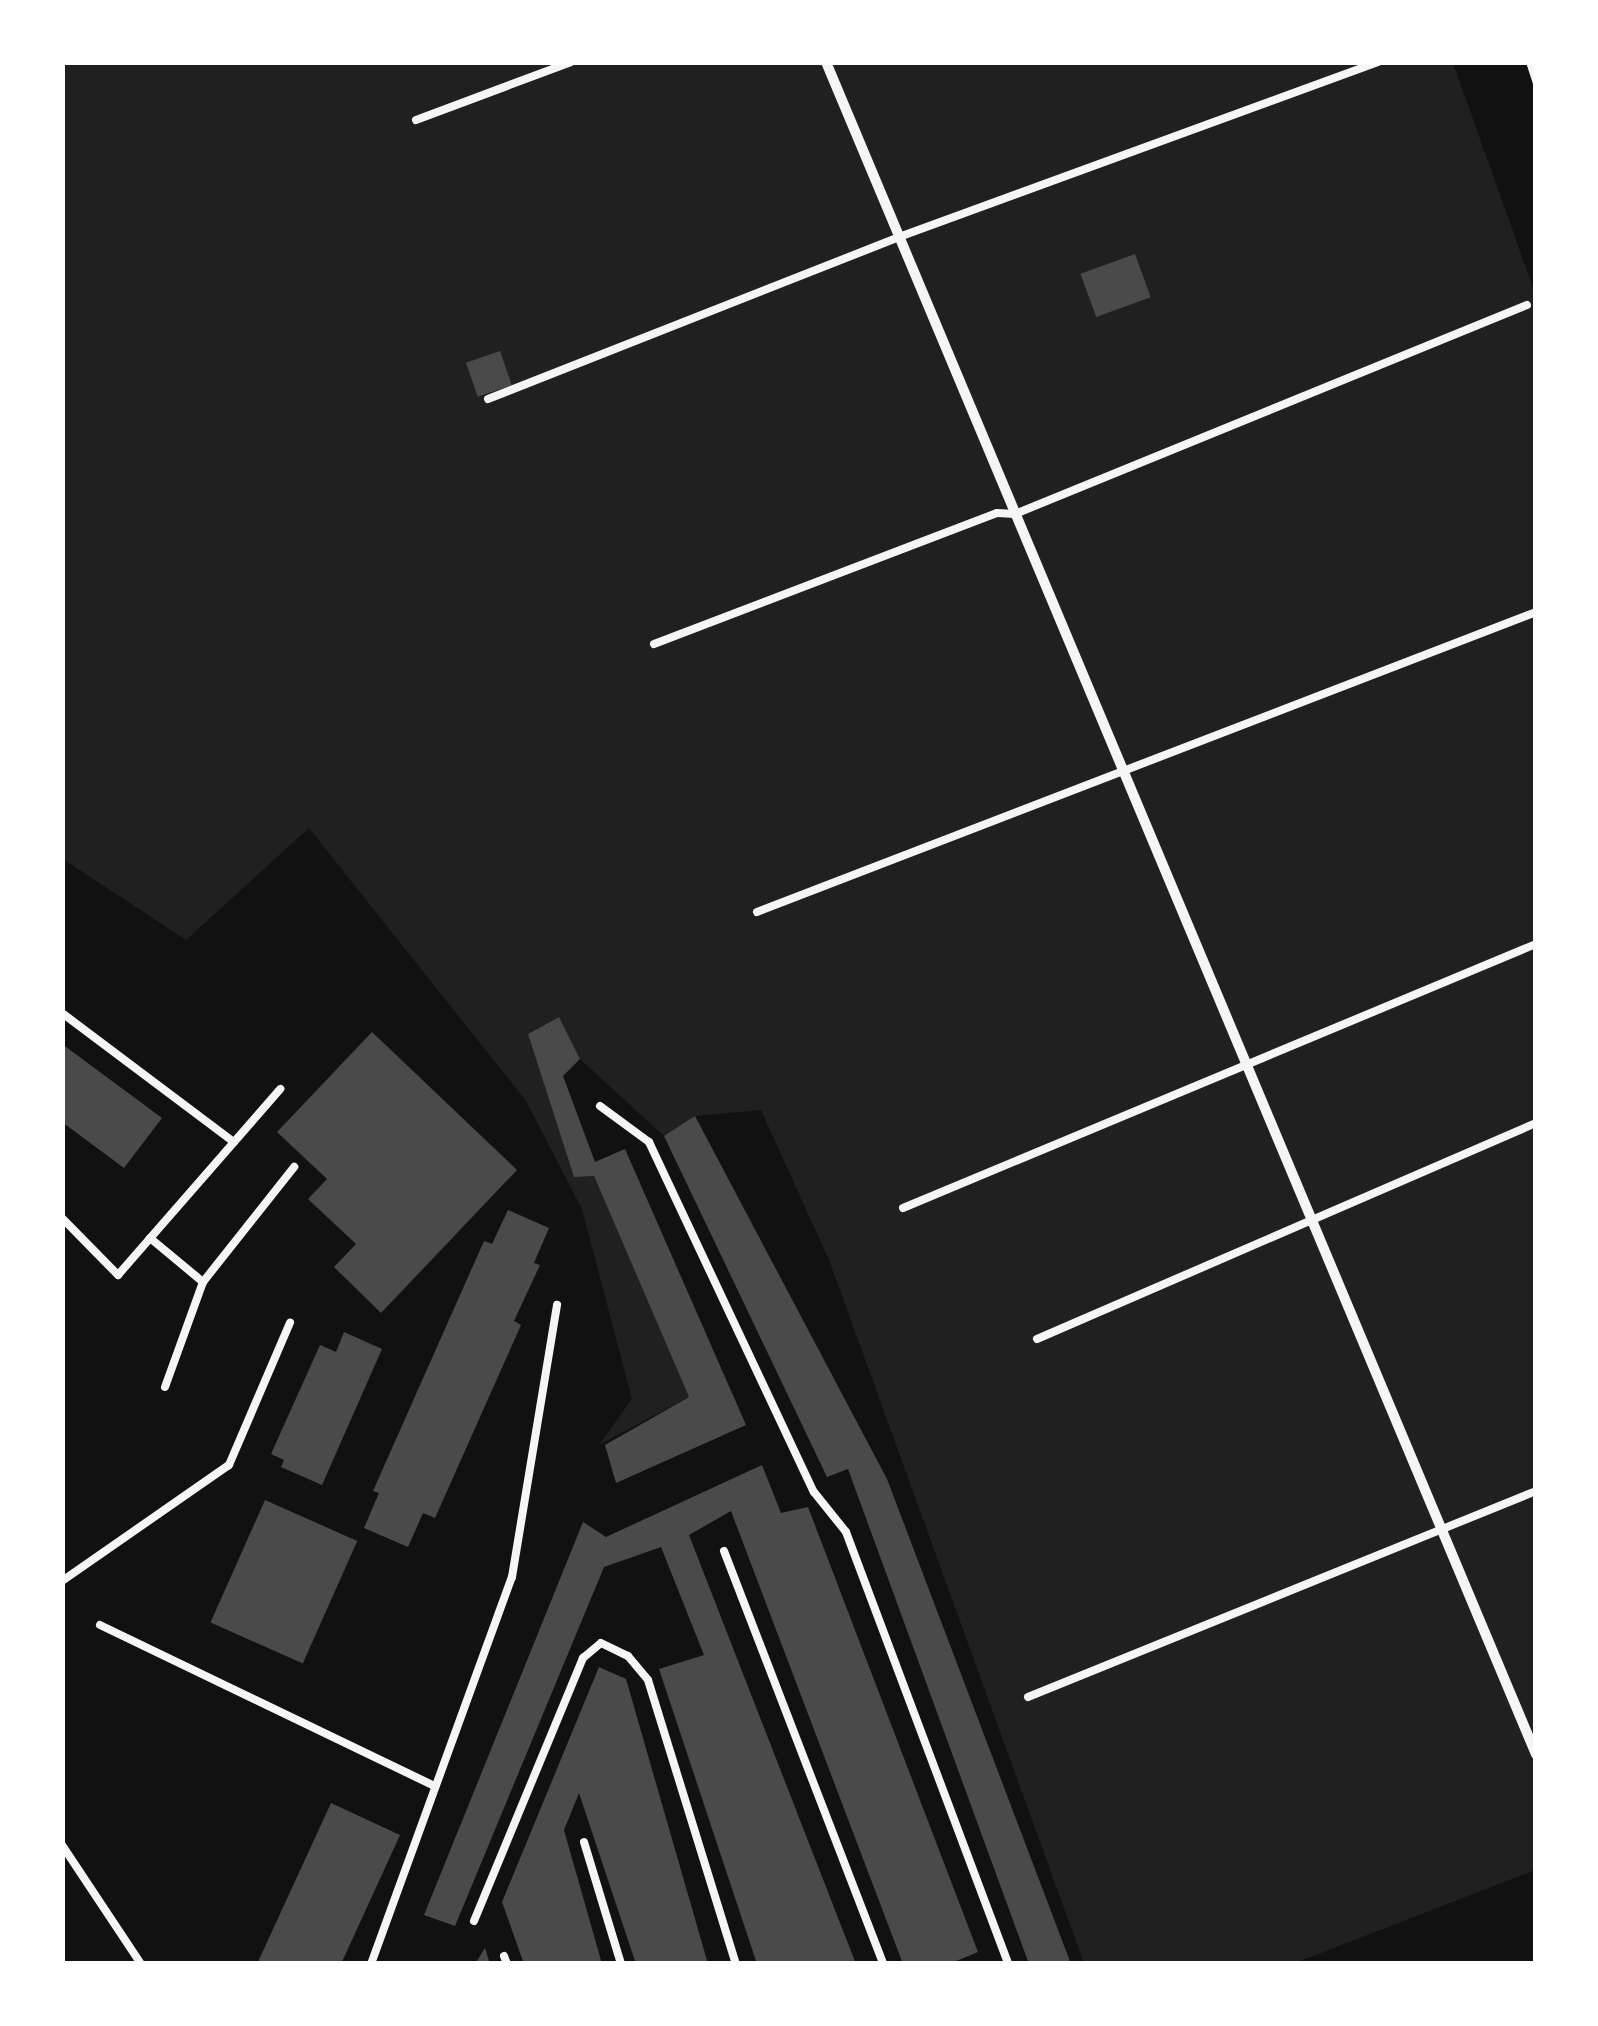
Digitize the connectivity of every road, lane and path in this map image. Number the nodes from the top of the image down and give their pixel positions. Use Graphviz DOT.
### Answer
graph roads {
  1 [pos="571,62"];
  2 [pos="826,62"];
  3 [pos="1378,62"];
  4 [pos="1528,62"];
  5 [pos="1536,83"];
  6 [pos="416,120"];
  7 [pos="899,237"];
  8 [pos="1527,305"];
  9 [pos="488,399"];
  10 [pos="1015,514"];
  11 [pos="1536,612"];
  12 [pos="654,644"];
  13 [pos="1122,770"];
  14 [pos="758,912"];
  15 [pos="1536,944"];
  16 [pos="62,1013"];
  17 [pos="1244,1061"];
  18 [pos="280,1089"];
  19 [pos="600,1106"];
  20 [pos="1536,1123"];
  21 [pos="234,1142"];
  22 [pos="294,1167"];
  23 [pos="904,1208"];
  24 [pos="1310,1216"];
  25 [pos="62,1218"];
  26 [pos="150,1238"];
  27 [pos="202,1282"];
  28 [pos="557,1304"];
  29 [pos="290,1323"];
  30 [pos="1037,1339"];
  31 [pos="165,1387"];
  32 [pos="1536,1491"];
  33 [pos="1441,1529"];
  34 [pos="724,1551"];
  35 [pos="62,1580"];
  36 [pos="100,1625"];
  37 [pos="1028,1697"];
  38 [pos="1536,1754"];
  39 [pos="436,1786"];
  40 [pos="584,1842"];
  41 [pos="62,1845"];
  42 [pos="474,1921"];
  43 [pos="141,1964"];
  44 [pos="371,1964"];
  45 [pos="622,1964"];
  46 [pos="736,1964"];
  47 [pos="883,1964"];
  48 [pos="1008,1964"];
  1 -- 6 [label="lane"];
  2 -- 7 [label="street"];
  3 -- 7 [label="lane"];
  4 -- 5 [label="path"];
  7 -- 9 [label="lane"];
  7 -- 10 [label="street"];
  8 -- 10 [label="lane"];
  10 -- 12 [label="lane"];
  10 -- 13 [label="street"];
  11 -- 13 [label="lane"];
  13 -- 14 [label="lane"];
  13 -- 17 [label="street"];
  15 -- 17 [label="lane"];
  16 -- 21 [label="lane"];
  17 -- 23 [label="lane"];
  17 -- 24 [label="street"];
  18 -- 21 [label="lane"];
  19 -- 48 [label="lane"];
  20 -- 24 [label="lane"];
  21 -- 26 [label="lane"];
  22 -- 27 [label="lane"];
  24 -- 30 [label="lane"];
  24 -- 33 [label="street"];
  25 -- 26 [label="lane"];
  26 -- 27 [label="lane"];
  27 -- 31 [label="lane"];
  28 -- 39 [label="lane"];
  29 -- 35 [label="lane"];
  32 -- 33 [label="lane"];
  33 -- 37 [label="lane"];
  33 -- 38 [label="street"];
  34 -- 47 [label="lane"];
  36 -- 39 [label="lane"];
  39 -- 44 [label="lane"];
  40 -- 45 [label="lane"];
  41 -- 43 [label="lane"];
  42 -- 46 [label="lane"];
}
